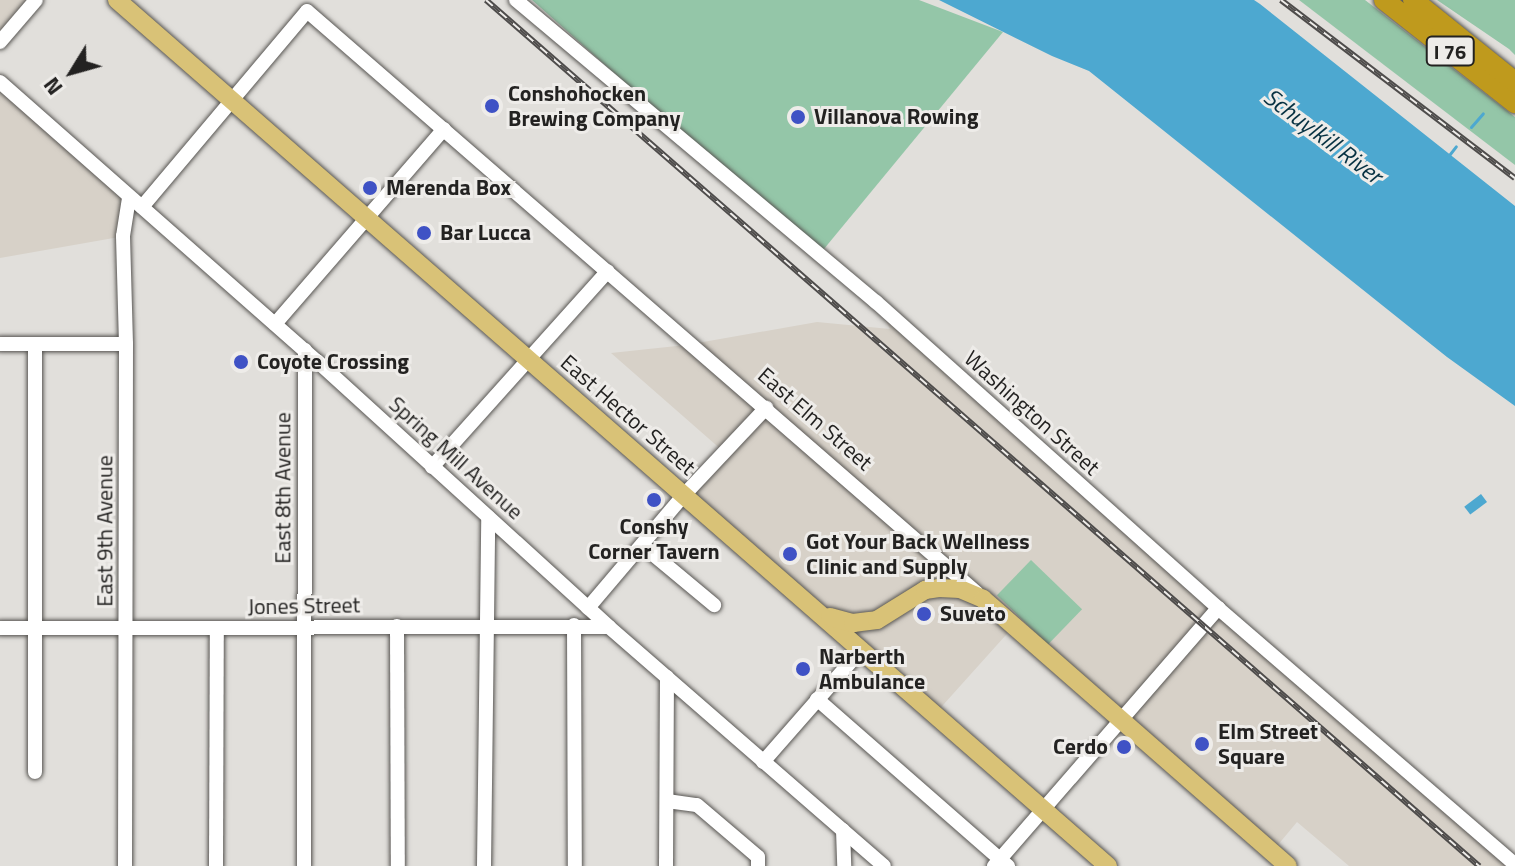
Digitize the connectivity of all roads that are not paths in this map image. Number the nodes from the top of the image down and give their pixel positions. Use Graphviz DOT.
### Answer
graph roads {
  1 [pos="36,0"];
  2 [pos="117,0"];
  3 [pos="516,0"];
  4 [pos="1384,0"];
  5 [pos="1413,0"];
  6 [pos="0,42"];
  7 [pos="0,82"];
  8 [pos="1515,82"];
  9 [pos="233,101"];
  10 [pos="1515,103"];
  11 [pos="444,129"];
  12 [pos="129,197"];
  13 [pos="142,207"];
  14 [pos="365,217"];
  15 [pos="608,271"];
  16 [pos="275,324"];
  17 [pos="0,344"];
  18 [pos="35,344"];
  19 [pos="126,344"];
  20 [pos="305,350"];
  21 [pos="528,359"];
  22 [pos="766,408"];
  23 [pos="432,467"];
  24 [pos="684,495"];
  25 [pos="488,517"];
  26 [pos="642,545"];
  27 [pos="928,550"];
  28 [pos="925,590"];
  29 [pos="983,599"];
  30 [pos="804,600"];
  31 [pos="714,605"];
  32 [pos="588,608"];
  33 [pos="1218,608"];
  34 [pos="877,620"];
  35 [pos="574,625"];
  36 [pos="397,626"];
  37 [pos="127,627"];
  38 [pos="488,627"];
  39 [pos="609,627"];
  40 [pos="0,628"];
  41 [pos="36,628"];
  42 [pos="217,628"];
  43 [pos="305,630"];
  44 [pos="862,649"];
  45 [pos="667,677"];
  46 [pos="817,699"];
  47 [pos="1120,720"];
  48 [pos="763,762"];
  49 [pos="35,772"];
  50 [pos="667,801"];
  51 [pos="1043,809"];
  52 [pos="843,830"];
  53 [pos="1001,864"];
  54 [pos="1515,864"];
  55 [pos="125,866"];
  56 [pos="216,866"];
  57 [pos="304,866"];
  58 [pos="398,866"];
  59 [pos="484,866"];
  60 [pos="575,866"];
  61 [pos="666,866"];
  62 [pos="758,866"];
  63 [pos="844,866"];
  64 [pos="884,866"];
  65 [pos="1108,866"];
  66 [pos="1288,866"];
  1 -- 6 [label="street"];
  2 -- 9 [label="main road, East Hector Street"];
  3 -- 33 [label="street, Washington Street"];
  4 -- 10 [label="highway, I 76"];
  5 -- 8 [label="highway, I 76"];
  7 -- 12 [label="street, Spring Mill Avenue"];
  9 -- 11 [label="street, East Elm Street"];
  9 -- 13 [label="street"];
  9 -- 14 [label="main road, East Hector Street"];
  11 -- 14 [label="street"];
  11 -- 15 [label="street, East Elm Street"];
  12 -- 13 [label="street, Spring Mill Avenue"];
  12 -- 19 [label="street, East 9th Avenue"];
  13 -- 16 [label="street, Spring Mill Avenue"];
  14 -- 16 [label="street"];
  14 -- 21 [label="main road, East Hector Street"];
  15 -- 21 [label="street"];
  15 -- 22 [label="street, East Elm Street"];
  16 -- 20 [label="street, Spring Mill Avenue"];
  17 -- 18 [label="street"];
  18 -- 19 [label="street"];
  18 -- 41 [label="street"];
  19 -- 37 [label="street, East 9th Avenue"];
  20 -- 23 [label="street, Spring Mill Avenue"];
  20 -- 43 [label="street, East 8th Avenue"];
  21 -- 23 [label="street"];
  21 -- 24 [label="main road, East Hector Street"];
  22 -- 24 [label="street"];
  22 -- 27 [label="street, East Elm Street"];
  23 -- 25 [label="street, Spring Mill Avenue"];
  24 -- 26 [label="street"];
  24 -- 30 [label="main road, East Hector Street"];
  25 -- 32 [label="street, Spring Mill Avenue"];
  25 -- 38 [label="street"];
  26 -- 31 [label="street"];
  26 -- 32 [label="street"];
  27 -- 28 [label="street"];
  27 -- 29 [label="street, East Elm Street"];
  28 -- 29 [label="main road"];
  28 -- 34 [label="main road"];
  29 -- 47 [label="main road, East Elm Street"];
  30 -- 34 [label="main road"];
  30 -- 44 [label="main road, East Hector Street"];
  32 -- 39 [label="street, Spring Mill Avenue"];
  33 -- 47 [label="street"];
  33 -- 54 [label="street, Washington Street"];
  34 -- 44 [label="main road"];
  35 -- 38 [label="street, Jones Street"];
  35 -- 39 [label="street, Jones Street"];
  35 -- 60 [label="street"];
  36 -- 38 [label="street, Jones Street"];
  36 -- 43 [label="street, Jones Street"];
  36 -- 58 [label="street"];
  37 -- 41 [label="street, Jones Street"];
  37 -- 42 [label="street, Jones Street"];
  37 -- 55 [label="street, East 9th Avenue"];
  38 -- 59 [label="street"];
  39 -- 45 [label="street, Spring Mill Avenue"];
  40 -- 41 [label="street, Jones Street"];
  41 -- 49 [label="street"];
  42 -- 43 [label="street, Jones Street"];
  42 -- 56 [label="street"];
  43 -- 57 [label="street, East 8th Avenue"];
  44 -- 46 [label="street"];
  44 -- 51 [label="main road, East Hector Street"];
  45 -- 48 [label="street, Spring Mill Avenue"];
  45 -- 50 [label="street"];
  46 -- 48 [label="street"];
  46 -- 53 [label="street"];
  47 -- 51 [label="street"];
  47 -- 66 [label="main road, East Elm Street"];
  48 -- 52 [label="street, Spring Mill Avenue"];
  50 -- 61 [label="street"];
  50 -- 62 [label="street"];
  51 -- 53 [label="street"];
  51 -- 65 [label="main road, East Hector Street"];
  52 -- 63 [label="street"];
  52 -- 64 [label="street, Spring Mill Avenue"];
}
